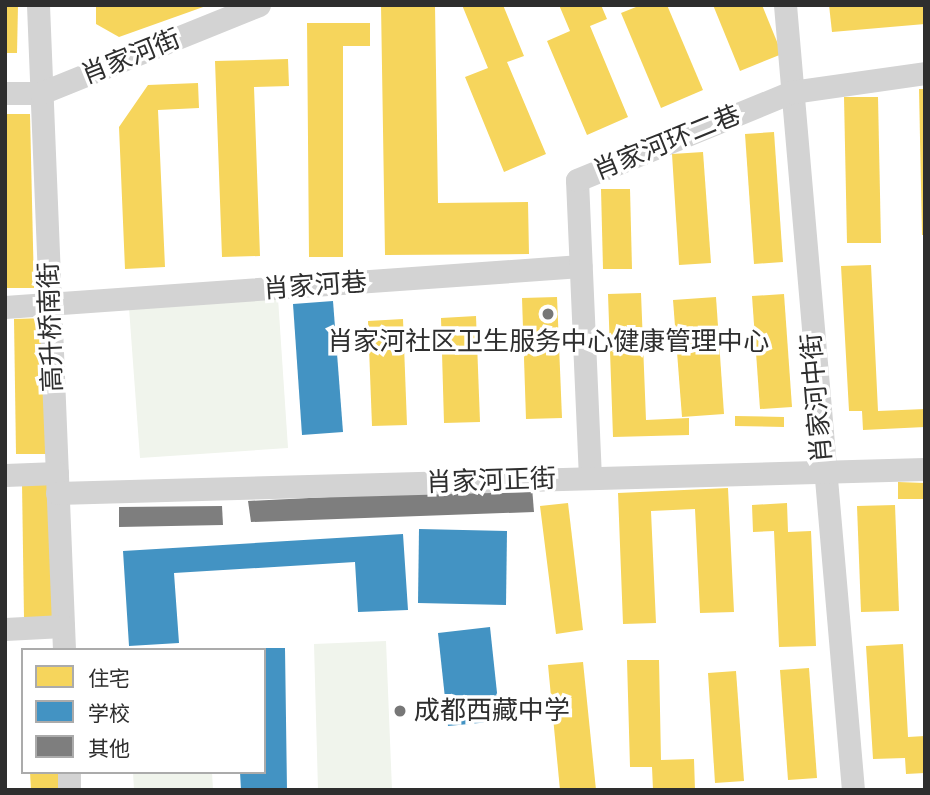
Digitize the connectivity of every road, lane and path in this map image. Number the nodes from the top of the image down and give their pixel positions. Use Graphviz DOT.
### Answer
graph roads {
  1 [pos="38,5"];
  2 [pos="260,5"];
  3 [pos="785,5"];
  4 [pos="925,73"];
  5 [pos="792,92"];
  6 [pos="5,93"];
  7 [pos="41,93"];
  8 [pos="581,266"];
  9 [pos="50,305"];
  10 [pos="5,307"];
  11 [pos="925,469"];
  12 [pos="823,472"];
  13 [pos="5,475"];
  14 [pos="590,478"];
  15 [pos="57,483"];
  16 [pos="63,626"];
  17 [pos="5,629"];
  18 [pos="64,648"];
  19 [pos="854,790"];
  1 -- 7 [label="street, 高升桥南街"];
  2 -- 7 [label="street, 肖家河街"];
  3 -- 5 [label="street, 肖家河中街"];
  4 -- 5 [label="street, 肖家河环二巷"];
  5 -- 8 [label="street, 肖家河环二巷"];
  5 -- 12 [label="street, 肖家河中街"];
  6 -- 7 [label="street"];
  7 -- 9 [label="street, 高升桥南街"];
  8 -- 9 [label="street, 肖家河巷"];
  8 -- 14 [label="street, 肖家河环二巷"];
  9 -- 10 [label="street, 肖家河巷"];
  9 -- 15 [label="street, 高升桥南街"];
  11 -- 12 [label="street, 肖家河正街"];
  12 -- 14 [label="street, 肖家河正街"];
  12 -- 19 [label="street, 肖家河中街"];
  13 -- 15 [label="street, 肖家河正街"];
  14 -- 15 [label="street, 肖家河正街"];
  15 -- 16 [label="street, 高升桥南街"];
  16 -- 17 [label="street"];
  16 -- 18 [label="street, 高升桥南街"];
}
